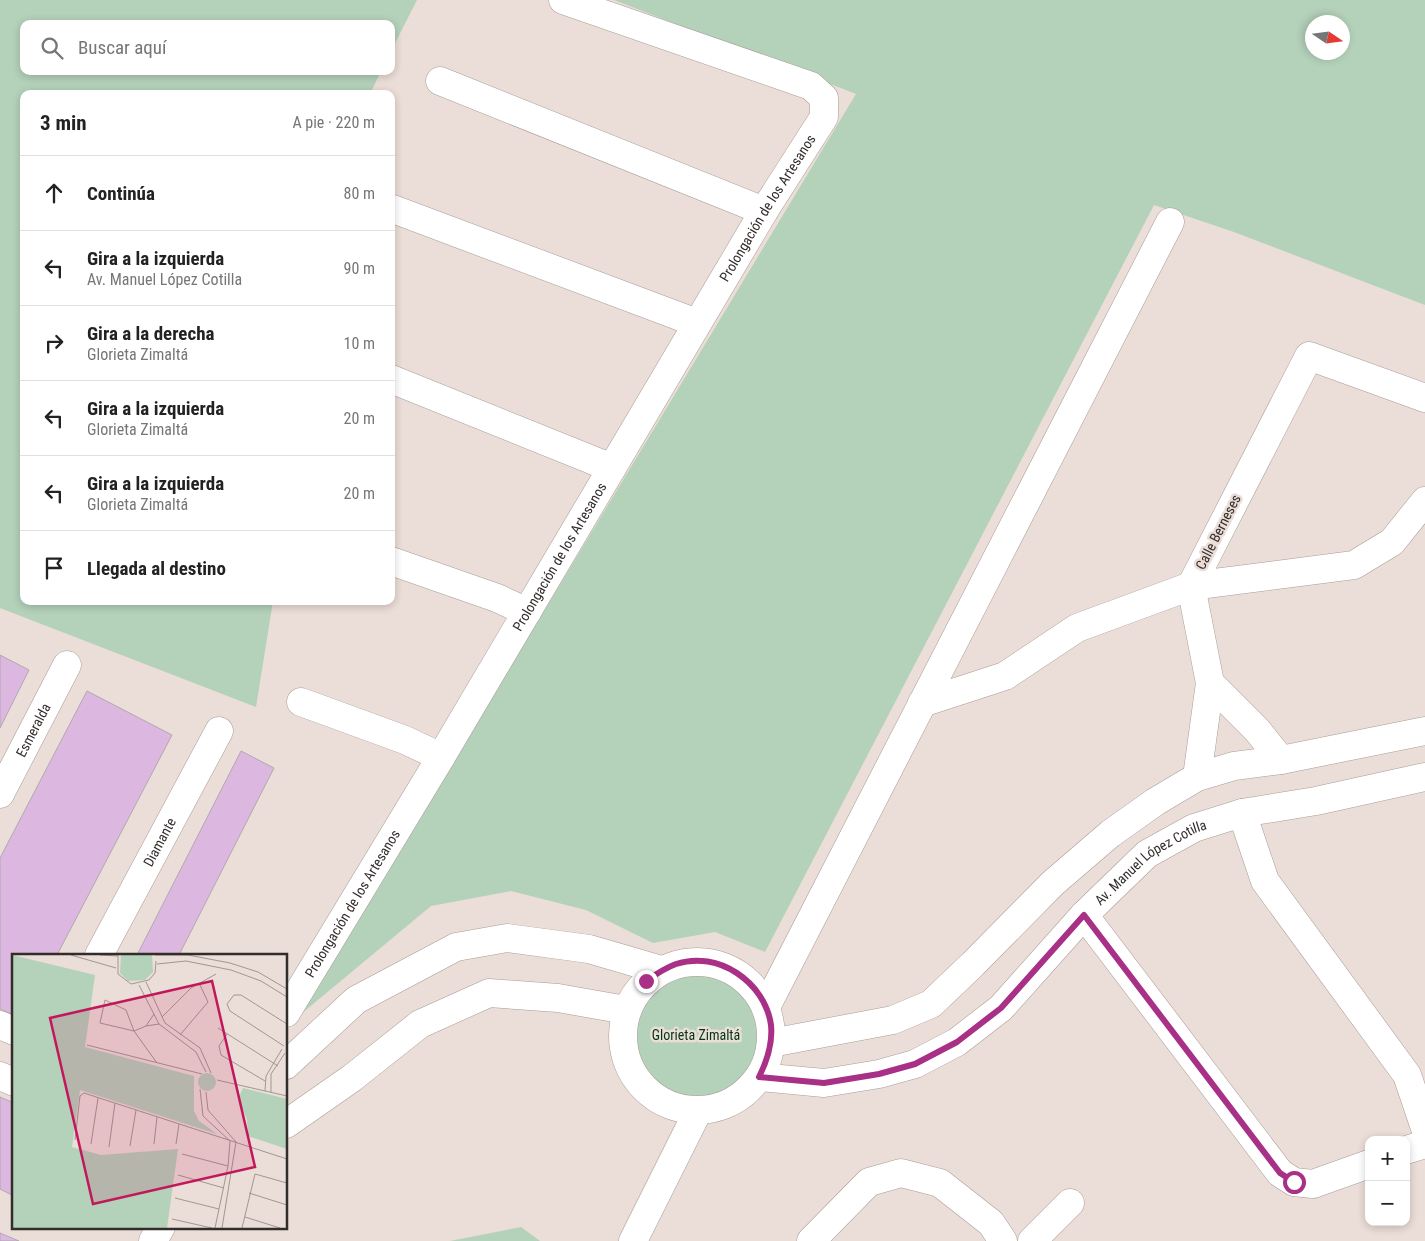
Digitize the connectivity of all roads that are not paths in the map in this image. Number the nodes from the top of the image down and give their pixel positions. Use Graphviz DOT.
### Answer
graph roads {
  1 [pos="563,0"];
  2 [pos="440,81"];
  3 [pos="395,210"];
  4 [pos="764,211"];
  5 [pos="1170,222"];
  6 [pos="697,323"];
  7 [pos="395,382"];
  8 [pos="1425,398"];
  9 [pos="612,468"];
  10 [pos="1425,501"];
  11 [pos="395,562"];
  12 [pos="1191,586"];
  13 [pos="527,612"];
  14 [pos="67,665"];
  15 [pos="1210,683"];
  16 [pos="301,702"];
  17 [pos="922,703"];
  18 [pos="219,731"];
  19 [pos="1425,731"];
  20 [pos="441,757"];
  21 [pos="1281,760"];
  22 [pos="1197,777"];
  23 [pos="1425,777"];
  24 [pos="0,794"];
  25 [pos="1242,813"];
  26 [pos="1084,915"];
  27 [pos="101,954"];
  28 [pos="661,970"];
  29 [pos="766,1008"];
  30 [pos="288,1010"];
  31 [pos="626,1010"];
  32 [pos="0,1025"];
  33 [pos="12,1030"];
  34 [pos="771,1043"];
  35 [pos="288,1063"];
  36 [pos="0,1076"];
  37 [pos="759,1077"];
  38 [pos="12,1081"];
  39 [pos="698,1110"];
  40 [pos="288,1123"];
  41 [pos="1425,1128"];
  42 [pos="1425,1144"];
  43 [pos="1410,1149"];
  44 [pos="1365,1165"];
  45 [pos="1070,1203"];
  46 [pos="161,1228"];
  47 [pos="153,1241"];
  48 [pos="633,1241"];
  49 [pos="812,1241"];
  50 [pos="1003,1241"];
  51 [pos="1032,1241"];
  1 -- 4 [label="street, Prolongación de los Artesanos"];
  2 -- 4 [label="street"];
  3 -- 6 [label="street"];
  4 -- 6 [label="street, Prolongación de los Artesanos"];
  5 -- 17 [label="street"];
  6 -- 9 [label="street, Prolongación de los Artesanos"];
  7 -- 9 [label="street"];
  8 -- 12 [label="street, Calle Berneses"];
  9 -- 13 [label="street, Prolongación de los Artesanos"];
  10 -- 12 [label="street, Calle Berneses"];
  11 -- 13 [label="street"];
  12 -- 15 [label="street"];
  12 -- 17 [label="street"];
  13 -- 20 [label="street, Prolongación de los Artesanos"];
  14 -- 24 [label="street, Esmeralda"];
  15 -- 21 [label="street"];
  15 -- 22 [label="street"];
  16 -- 20 [label="street"];
  17 -- 29 [label="street"];
  18 -- 27 [label="street, Diamante"];
  19 -- 21 [label="street"];
  20 -- 30 [label="street, Prolongación de los Artesanos"];
  21 -- 22 [label="street"];
  22 -- 34 [label="street"];
  23 -- 25 [label="street, Av. Manuel López Cotilla"];
  25 -- 26 [label="street, Av. Manuel López Cotilla"];
  25 -- 41 [label="street"];
  26 -- 37 [label="street, Av. Manuel López Cotilla"];
  26 -- 44 [label="street"];
  28 -- 29 [label="street"];
  28 -- 31 [label="street"];
  28 -- 35 [label="street"];
  29 -- 34 [label="street"];
  31 -- 39 [label="street"];
  31 -- 40 [label="street"];
  32 -- 33 [label="street"];
  34 -- 37 [label="street"];
  36 -- 38 [label="street"];
  37 -- 39 [label="street"];
  39 -- 48 [label="street"];
  42 -- 43 [label="street"];
  45 -- 51 [label="street"];
  46 -- 47 [label="street"];
  49 -- 50 [label="street"];
}
